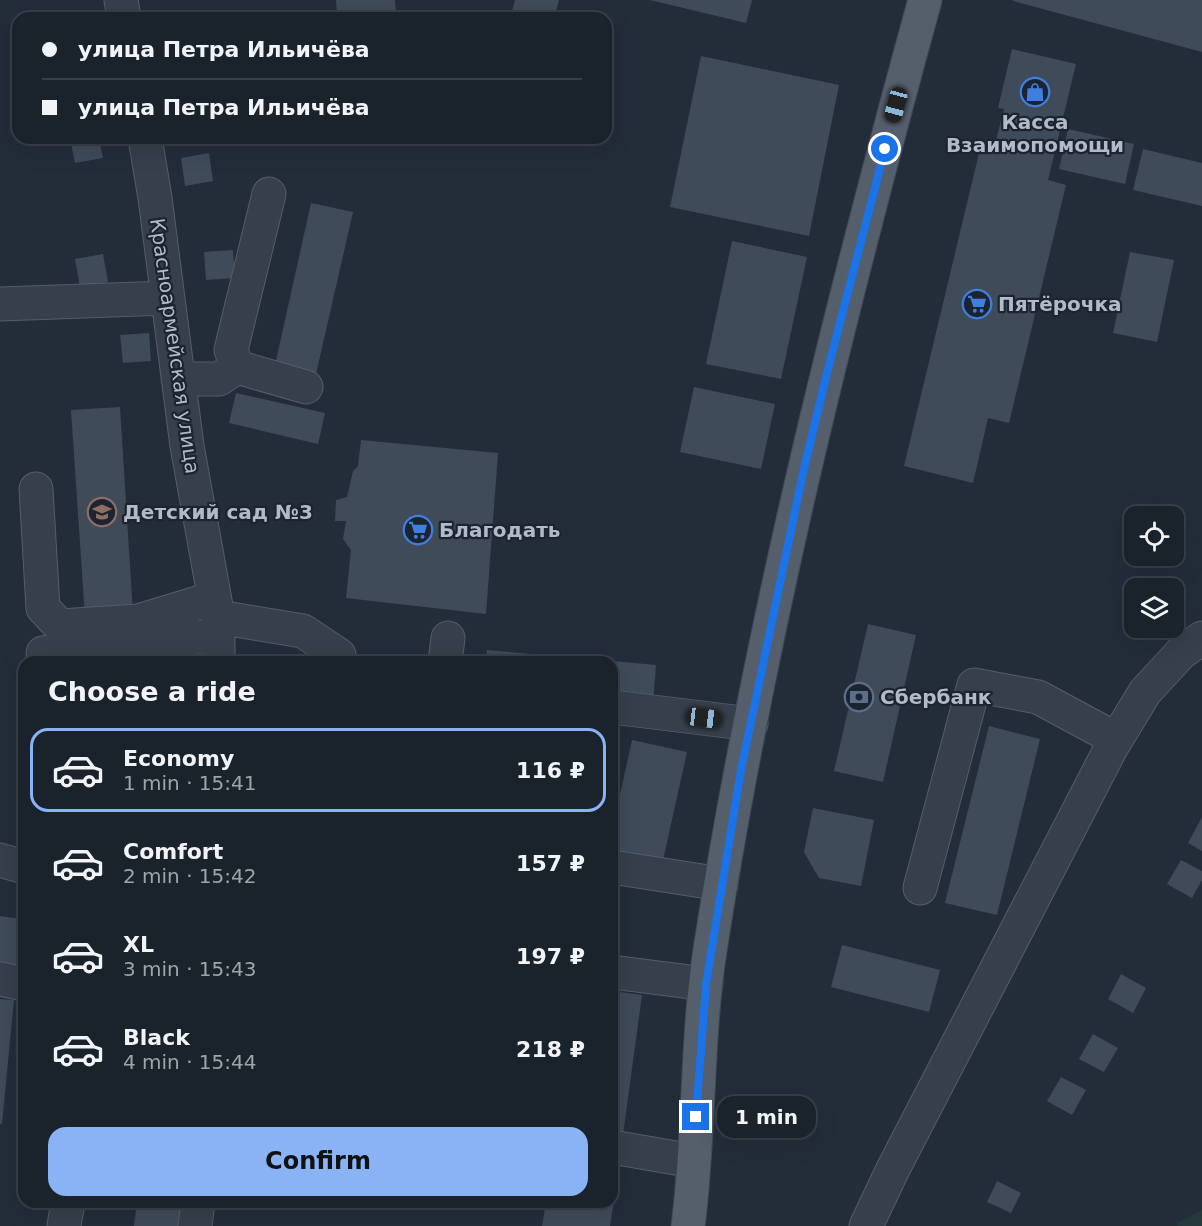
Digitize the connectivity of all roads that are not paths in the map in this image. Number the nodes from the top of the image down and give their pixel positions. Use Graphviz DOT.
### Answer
graph roads {
  1 [pos="925,0"];
  2 [pos="146,144"];
  3 [pos="269,194"];
  4 [pos="167,298"];
  5 [pos="0,304"];
  6 [pos="237,367"];
  7 [pos="178,380"];
  8 [pos="306,387"];
  9 [pos="36,489"];
  10 [pos="217,628"];
  11 [pos="1202,638"];
  12 [pos="43,653"];
  13 [pos="339,656"];
  14 [pos="618,708"];
  15 [pos="750,724"];
  16 [pos="1116,739"];
  17 [pos="0,860"];
  18 [pos="18,865"];
  19 [pos="618,868"];
  20 [pos="721,884"];
  21 [pos="921,888"];
  22 [pos="618,973"];
  23 [pos="0,979"];
  24 [pos="18,983"];
  25 [pos="706,984"];
  26 [pos="618,1148"];
  27 [pos="693,1161"];
  28 [pos="67,1208"];
  29 [pos="197,1208"];
  30 [pos="64,1226"];
  31 [pos="195,1226"];
  32 [pos="688,1226"];
  33 [pos="866,1226"];
  1 -- 15 [label="main road"];
  2 -- 4 [label="street, Красноармейская улица"];
  3 -- 6 [label="street"];
  4 -- 5 [label="street"];
  4 -- 7 [label="street, Красноармейская улица"];
  6 -- 7 [label="street"];
  6 -- 8 [label="street"];
  7 -- 10 [label="street, Красноармейская улица"];
  9 -- 10 [label="street"];
  10 -- 12 [label="street"];
  10 -- 13 [label="street"];
  11 -- 16 [label="street"];
  14 -- 15 [label="street"];
  15 -- 20 [label="main road"];
  16 -- 21 [label="street"];
  16 -- 33 [label="street"];
  17 -- 18 [label="street"];
  19 -- 20 [label="street"];
  20 -- 25 [label="main road"];
  22 -- 25 [label="street"];
  23 -- 24 [label="street"];
  25 -- 27 [label="main road"];
  26 -- 27 [label="street"];
  27 -- 32 [label="main road"];
  28 -- 30 [label="street"];
  29 -- 31 [label="street"];
}
